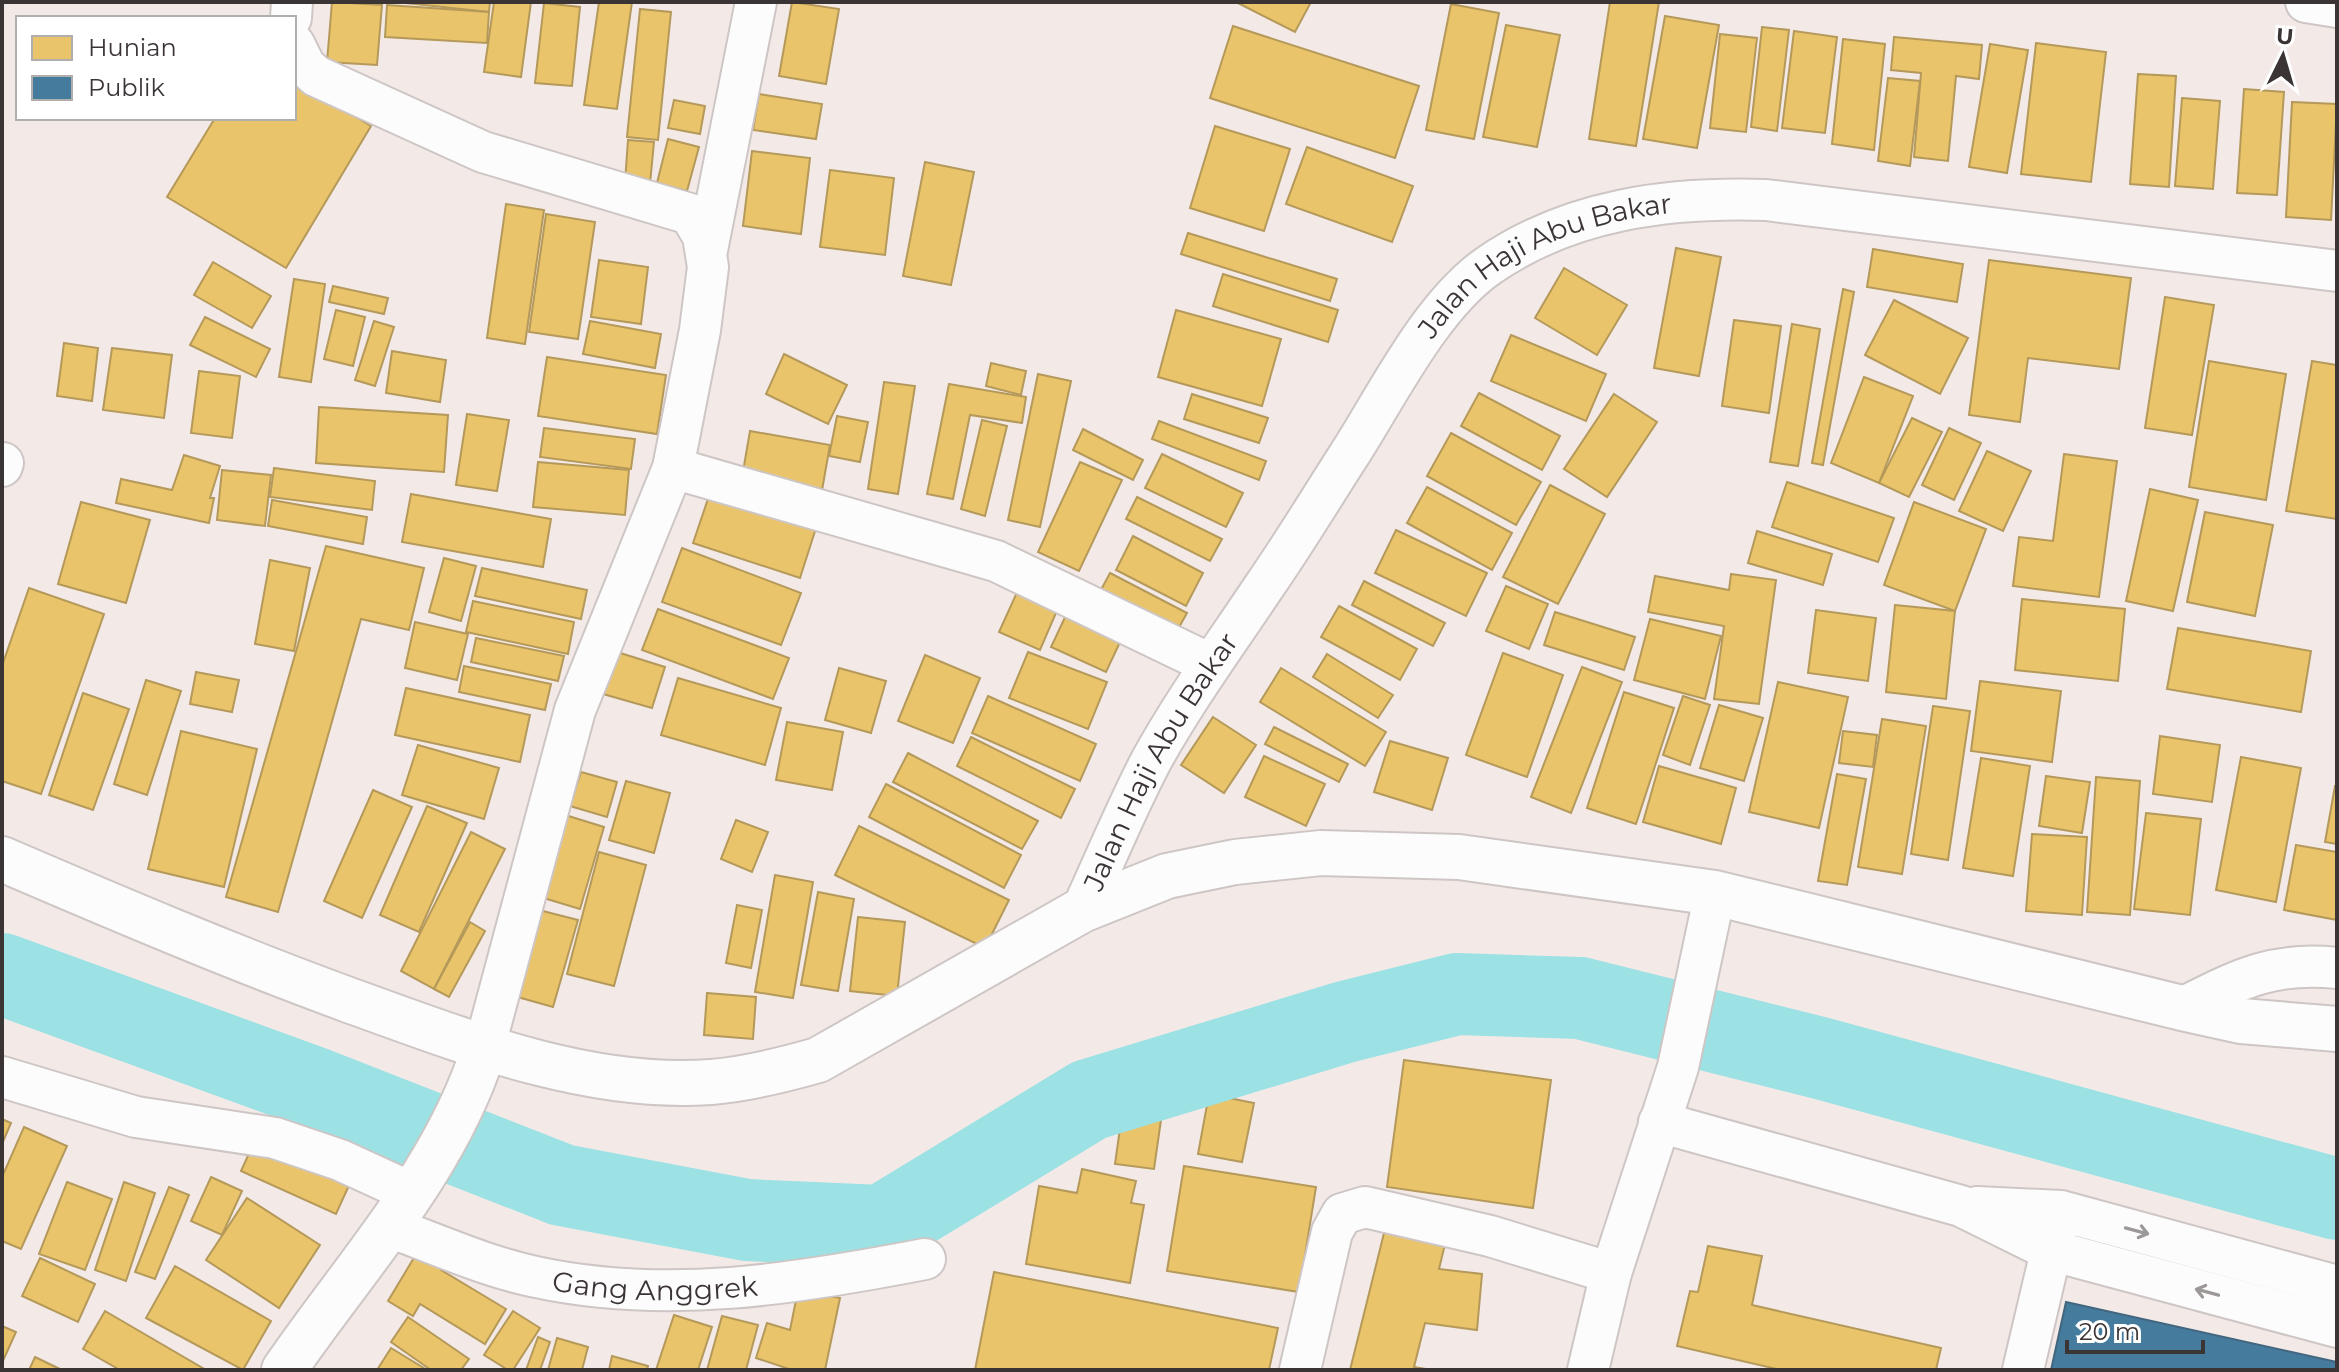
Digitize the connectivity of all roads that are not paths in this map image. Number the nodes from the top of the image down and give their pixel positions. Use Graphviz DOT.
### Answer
graph roads {
  1 [pos="756,2"];
  2 [pos="2306,2"];
  3 [pos="2337,7"];
  4 [pos="296,48"];
  5 [pos="707,250"];
  6 [pos="2337,271"];
  7 [pos="673,468"];
  8 [pos="1210,664"];
  9 [pos="2,859"];
  10 [pos="1082,910"];
  11 [pos="1712,912"];
  12 [pos="2337,968"];
  13 [pos="2182,1008"];
  14 [pos="2241,1021"];
  15 [pos="2337,1029"];
  16 [pos="484,1049"];
  17 [pos="2337,1057"];
  18 [pos="2,1077"];
  19 [pos="1659,1122"];
  20 [pos="409,1198"];
  21 [pos="1961,1206"];
  22 [pos="2061,1211"];
  23 [pos="2050,1250"];
  24 [pos="925,1259"];
  25 [pos="1611,1273"];
  26 [pos="2337,1286"];
  27 [pos="2337,1327"];
  28 [pos="284,1370"];
  29 [pos="1300,1370"];
  30 [pos="1588,1370"];
  31 [pos="2023,1370"];
  1 -- 5 [label="street"];
  2 -- 3 [label="street"];
  4 -- 5 [label="street"];
  5 -- 7 [label="street"];
  6 -- 8 [label="street, Jalan Haji Abu Bakar"];
  7 -- 8 [label="street"];
  7 -- 16 [label="street"];
  8 -- 10 [label="street, Jalan Haji Abu Bakar"];
  9 -- 16 [label="street"];
  10 -- 11 [label="street"];
  10 -- 16 [label="street"];
  11 -- 13 [label="street"];
  11 -- 19 [label="street"];
  12 -- 13 [label="street"];
  13 -- 14 [label="street"];
  14 -- 15 [label="street"];
  14 -- 17 [label="street"];
  16 -- 20 [label="street"];
  18 -- 20 [label="street, Gang Anggrek"];
  19 -- 21 [label="street"];
  19 -- 25 [label="street"];
  20 -- 24 [label="street, Gang Anggrek"];
  20 -- 28 [label="street"];
  21 -- 22 [label="street"];
  21 -- 23 [label="street"];
  22 -- 23 [label="street"];
  22 -- 26 [label="street, one-way"];
  27 -- 23 [label="street, one-way"];
  23 -- 31 [label="street"];
  25 -- 29 [label="street"];
  25 -- 30 [label="street"];
}
